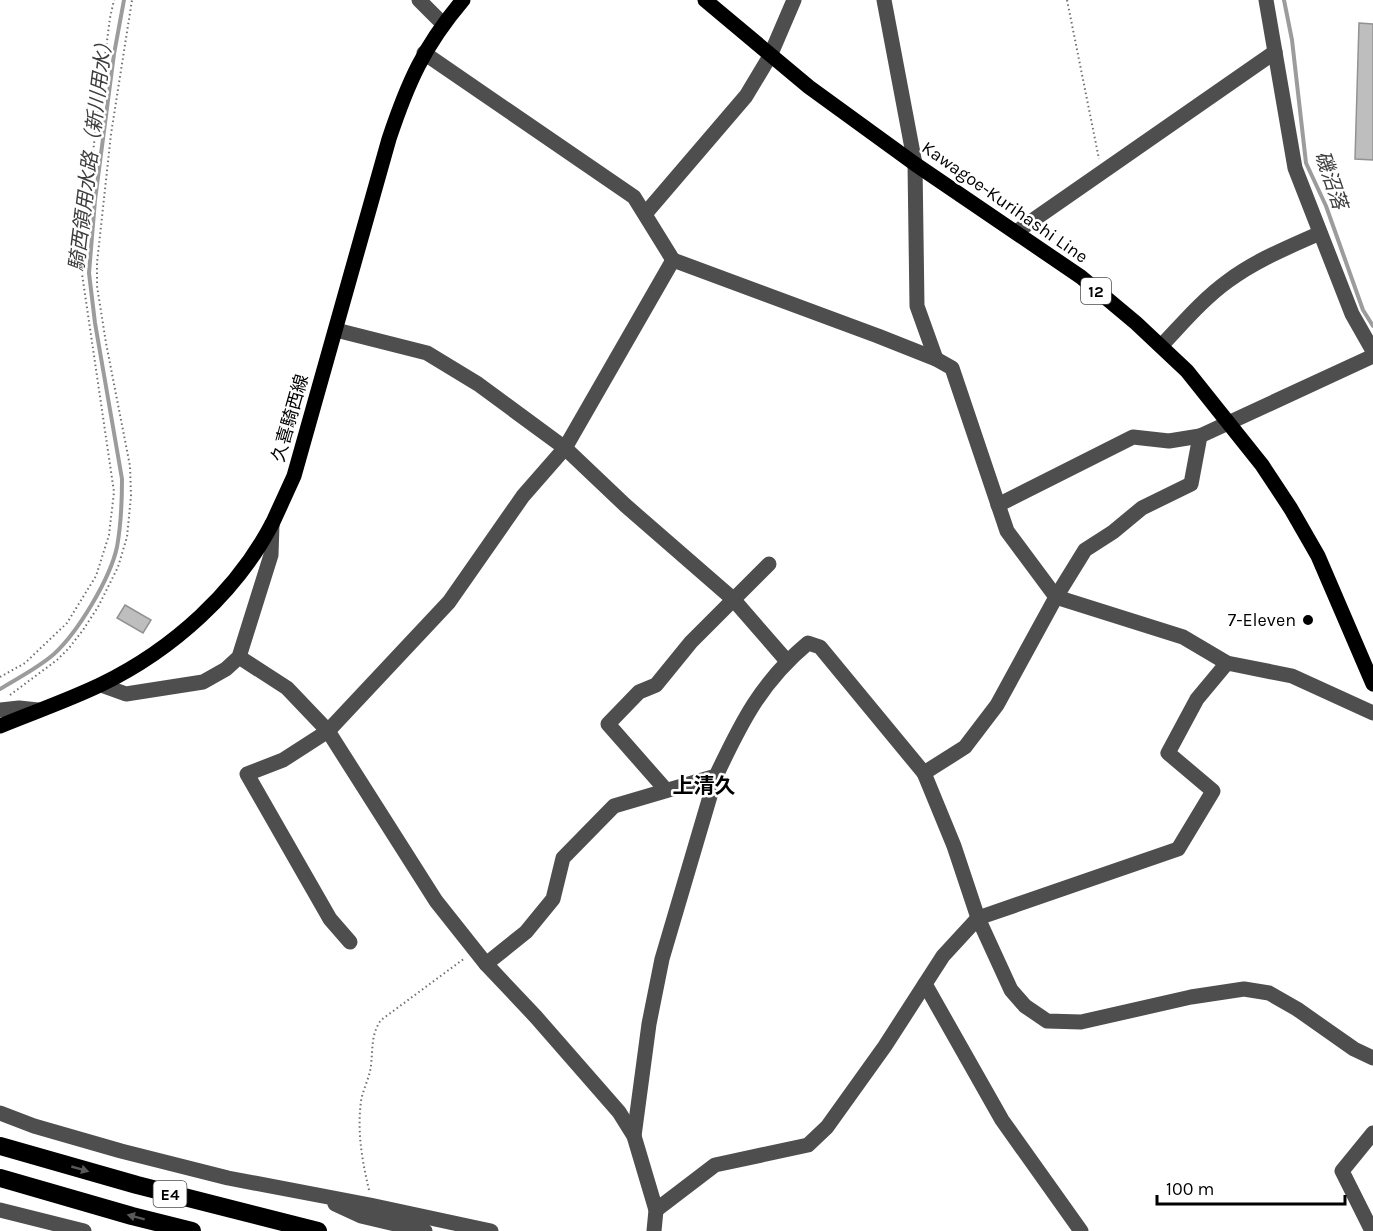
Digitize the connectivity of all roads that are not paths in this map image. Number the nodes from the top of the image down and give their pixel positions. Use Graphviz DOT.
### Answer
graph roads {
  1 [pos="419,0"];
  2 [pos="463,0"];
  3 [pos="705,0"];
  4 [pos="794,0"];
  5 [pos="884,0"];
  6 [pos="1266,0"];
  7 [pos="443,24"];
  8 [pos="1275,52"];
  9 [pos="424,53"];
  10 [pos="770,56"];
  11 [pos="915,164"];
  12 [pos="645,214"];
  13 [pos="1016,232"];
  14 [pos="1320,233"];
  15 [pos="673,260"];
  16 [pos="336,330"];
  17 [pos="1161,346"];
  18 [pos="1373,354"];
  19 [pos="936,359"];
  20 [pos="1227,422"];
  21 [pos="1200,436"];
  22 [pos="565,448"];
  23 [pos="998,505"];
  24 [pos="272,524"];
  25 [pos="769,564"];
  26 [pos="1056,597"];
  27 [pos="733,599"];
  28 [pos="239,657"];
  29 [pos="786,660"];
  30 [pos="1227,663"];
  31 [pos="1373,684"];
  32 [pos="101,685"];
  33 [pos="2,705"];
  34 [pos="39,710"];
  35 [pos="1373,713"];
  36 [pos="0,726"];
  37 [pos="328,731"];
  38 [pos="924,773"];
  39 [pos="716,776"];
  40 [pos="666,790"];
  41 [pos="978,918"];
  42 [pos="350,942"];
  43 [pos="486,964"];
  44 [pos="925,984"];
  45 [pos="1373,1058"];
  46 [pos="0,1113"];
  47 [pos="1373,1133"];
  48 [pos="634,1136"];
  49 [pos="0,1146"];
  50 [pos="0,1178"];
  51 [pos="322,1197"];
  52 [pos="0,1210"];
  53 [pos="656,1210"];
  54 [pos="84,1231"];
  55 [pos="192,1231"];
  56 [pos="318,1231"];
  57 [pos="425,1231"];
  58 [pos="491,1231"];
  59 [pos="654,1231"];
  60 [pos="1081,1231"];
  61 [pos="1372,1231"];
  1 -- 7 [label="street"];
  2 -- 7 [label="main road, 久喜騎西線"];
  3 -- 10 [label="main road, Kawagoe-Kurihashi Line / 12"];
  4 -- 10 [label="street"];
  5 -- 11 [label="street"];
  6 -- 8 [label="street"];
  7 -- 9 [label="main road, 久喜騎西線"];
  8 -- 13 [label="street"];
  8 -- 14 [label="street"];
  9 -- 12 [label="street"];
  9 -- 16 [label="main road, 久喜騎西線"];
  10 -- 11 [label="main road, Kawagoe-Kurihashi Line / 12"];
  10 -- 12 [label="street"];
  11 -- 13 [label="main road, Kawagoe-Kurihashi Line / 12"];
  11 -- 19 [label="street"];
  12 -- 15 [label="street"];
  13 -- 17 [label="main road, Kawagoe-Kurihashi Line / 12"];
  14 -- 17 [label="street"];
  14 -- 18 [label="street"];
  15 -- 19 [label="street"];
  15 -- 22 [label="street"];
  16 -- 22 [label="street"];
  16 -- 24 [label="main road, 久喜騎西線"];
  17 -- 20 [label="main road, Kawagoe-Kurihashi Line / 12"];
  18 -- 20 [label="street"];
  19 -- 23 [label="street"];
  20 -- 21 [label="street"];
  20 -- 31 [label="main road, Kawagoe-Kurihashi Line / 12"];
  21 -- 23 [label="street"];
  21 -- 26 [label="street"];
  22 -- 27 [label="street"];
  22 -- 37 [label="street"];
  23 -- 26 [label="street"];
  24 -- 28 [label="street"];
  24 -- 32 [label="main road, 久喜騎西線"];
  25 -- 27 [label="street"];
  26 -- 30 [label="street"];
  26 -- 38 [label="street"];
  27 -- 29 [label="street"];
  27 -- 40 [label="street"];
  28 -- 32 [label="street"];
  28 -- 37 [label="street"];
  29 -- 38 [label="street"];
  29 -- 39 [label="street"];
  30 -- 35 [label="street"];
  30 -- 41 [label="street"];
  32 -- 34 [label="main road, 久喜騎西線"];
  33 -- 34 [label="street"];
  34 -- 36 [label="main road, 久喜騎西線"];
  37 -- 42 [label="street"];
  37 -- 43 [label="street"];
  38 -- 41 [label="street"];
  39 -- 40 [label="street"];
  39 -- 48 [label="street"];
  40 -- 43 [label="street"];
  41 -- 44 [label="street"];
  41 -- 45 [label="street"];
  43 -- 48 [label="street"];
  44 -- 53 [label="street"];
  44 -- 60 [label="street"];
  46 -- 51 [label="street"];
  47 -- 61 [label="street"];
  48 -- 53 [label="street"];
  49 -- 56 [label="highway, E4, one-way"];
  55 -- 50 [label="highway, E4, one-way"];
  51 -- 57 [label="street"];
  51 -- 58 [label="street"];
  52 -- 54 [label="street"];
  53 -- 59 [label="street"];
}
